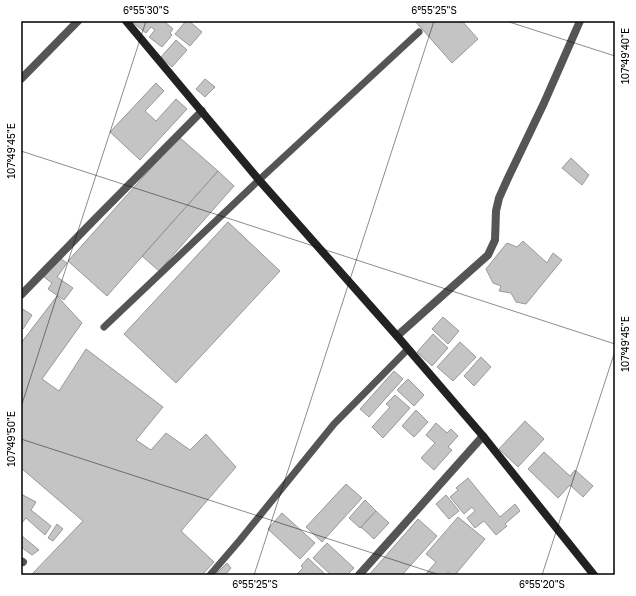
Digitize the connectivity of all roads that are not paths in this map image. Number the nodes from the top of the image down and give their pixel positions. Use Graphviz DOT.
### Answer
graph roads {
  1 [pos="78,21"];
  2 [pos="126,21"];
  3 [pos="580,21"];
  4 [pos="419,32"];
  5 [pos="21,79"];
  6 [pos="202,111"];
  7 [pos="259,180"];
  8 [pos="21,295"];
  9 [pos="104,327"];
  10 [pos="397,336"];
  11 [pos="408,349"];
  12 [pos="483,436"];
  13 [pos="210,575"];
  14 [pos="359,575"];
  15 [pos="594,575"];
  1 -- 5 [label="street"];
  2 -- 6 [label="main road"];
  3 -- 10 [label="street"];
  4 -- 7 [label="lane"];
  6 -- 7 [label="main road"];
  6 -- 8 [label="street"];
  7 -- 9 [label="lane"];
  7 -- 10 [label="main road"];
  10 -- 11 [label="main road"];
  11 -- 12 [label="main road"];
  11 -- 13 [label="lane"];
  12 -- 14 [label="street"];
  12 -- 15 [label="main road"];
}
